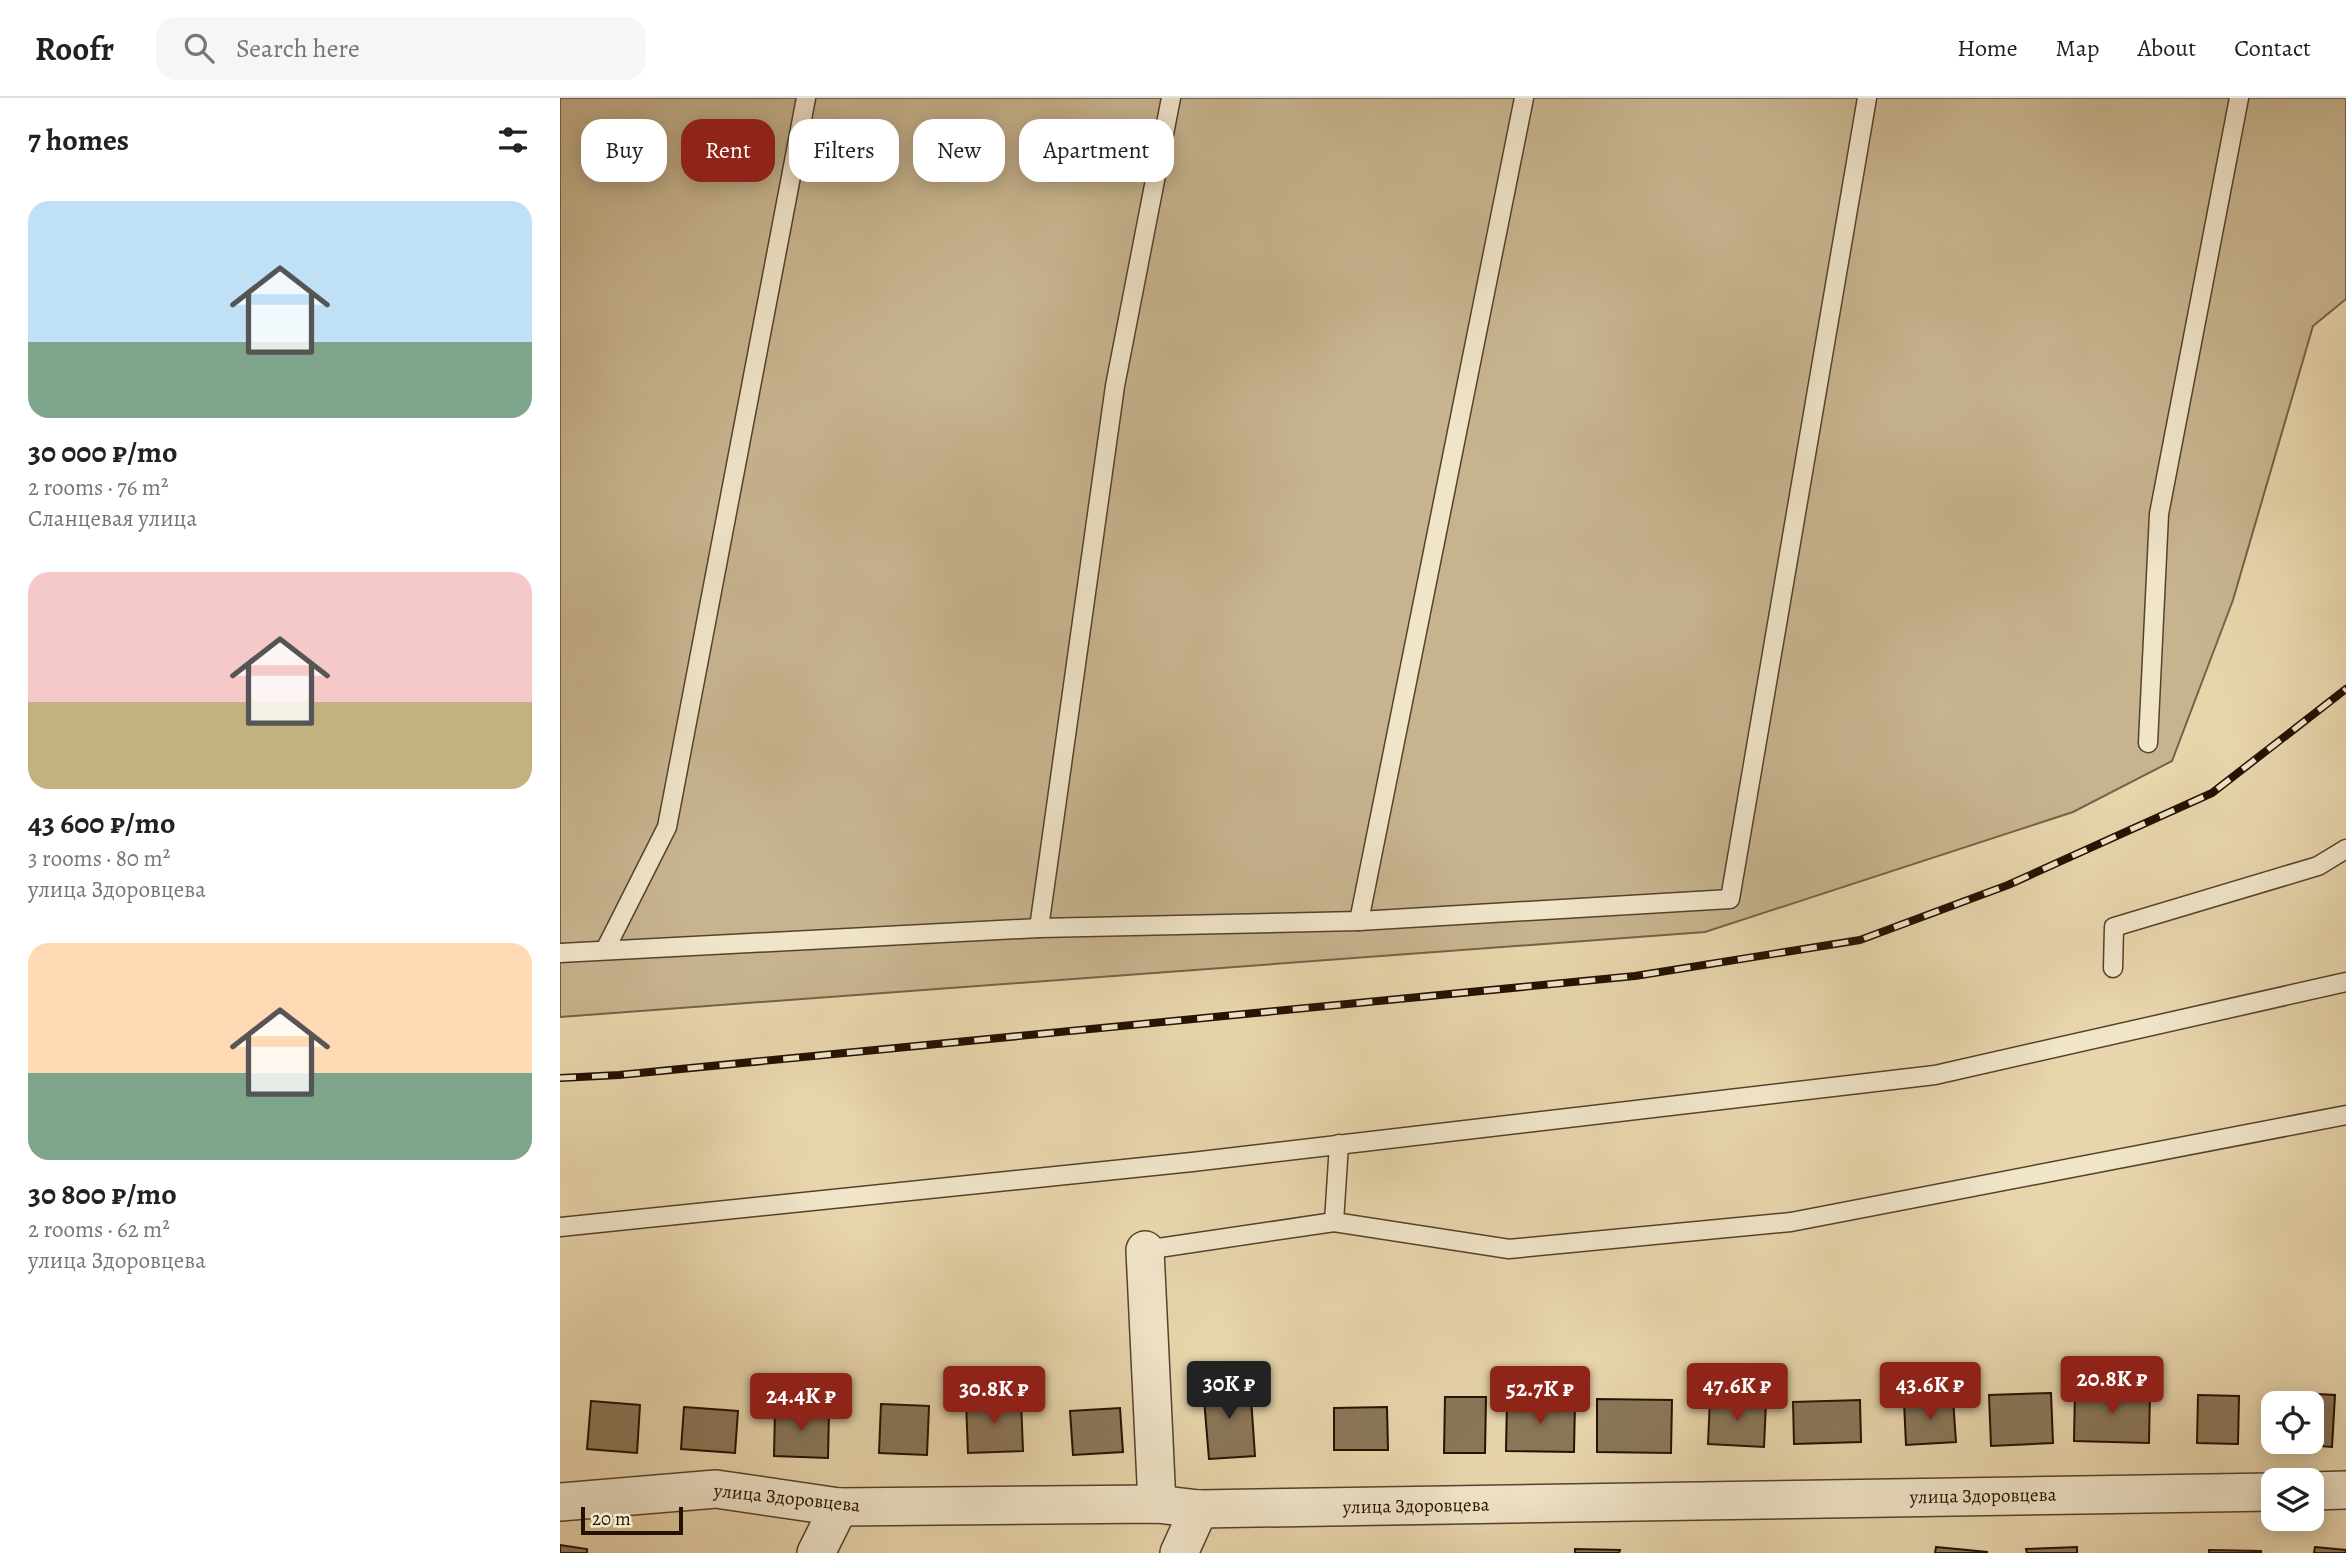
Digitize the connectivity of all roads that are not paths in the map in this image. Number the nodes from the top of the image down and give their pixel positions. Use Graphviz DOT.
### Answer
graph roads {
  1 [pos="806,98"];
  2 [pos="1171,98"];
  3 [pos="1524,98"];
  4 [pos="1867,98"];
  5 [pos="2239,98"];
  6 [pos="2148,743"];
  7 [pos="2346,849"];
  8 [pos="1359,921"];
  9 [pos="1039,929"];
  10 [pos="605,950"];
  11 [pos="560,953"];
  12 [pos="2113,968"];
  13 [pos="2346,982"];
  14 [pos="2346,1115"];
  15 [pos="1339,1144"];
  16 [pos="1334,1222"];
  17 [pos="560,1227"];
  18 [pos="1145,1250"];
  19 [pos="2346,1490"];
  20 [pos="2324,1491"];
  21 [pos="2261,1492"];
  22 [pos="560,1502"];
  23 [pos="1157,1504"];
  24 [pos="839,1507"];
  25 [pos="1199,1509"];
  26 [pos="816,1553"];
  27 [pos="1179,1553"];
  1 -- 10 [label="lane"];
  2 -- 9 [label="lane"];
  3 -- 8 [label="lane"];
  4 -- 8 [label="lane"];
  5 -- 6 [label="lane"];
  7 -- 12 [label="lane"];
  8 -- 9 [label="lane"];
  9 -- 10 [label="lane"];
  10 -- 11 [label="lane"];
  13 -- 15 [label="lane"];
  14 -- 16 [label="lane"];
  15 -- 16 [label="lane"];
  15 -- 17 [label="lane"];
  16 -- 18 [label="lane"];
  18 -- 23 [label="street"];
  19 -- 20 [label="street"];
  21 -- 25 [label="street, улица Здоровцева"];
  22 -- 24 [label="street, улица Здоровцева"];
  23 -- 24 [label="street, улица Здоровцева"];
  23 -- 25 [label="street, улица Здоровцева"];
  24 -- 26 [label="street"];
  25 -- 27 [label="street"];
}
